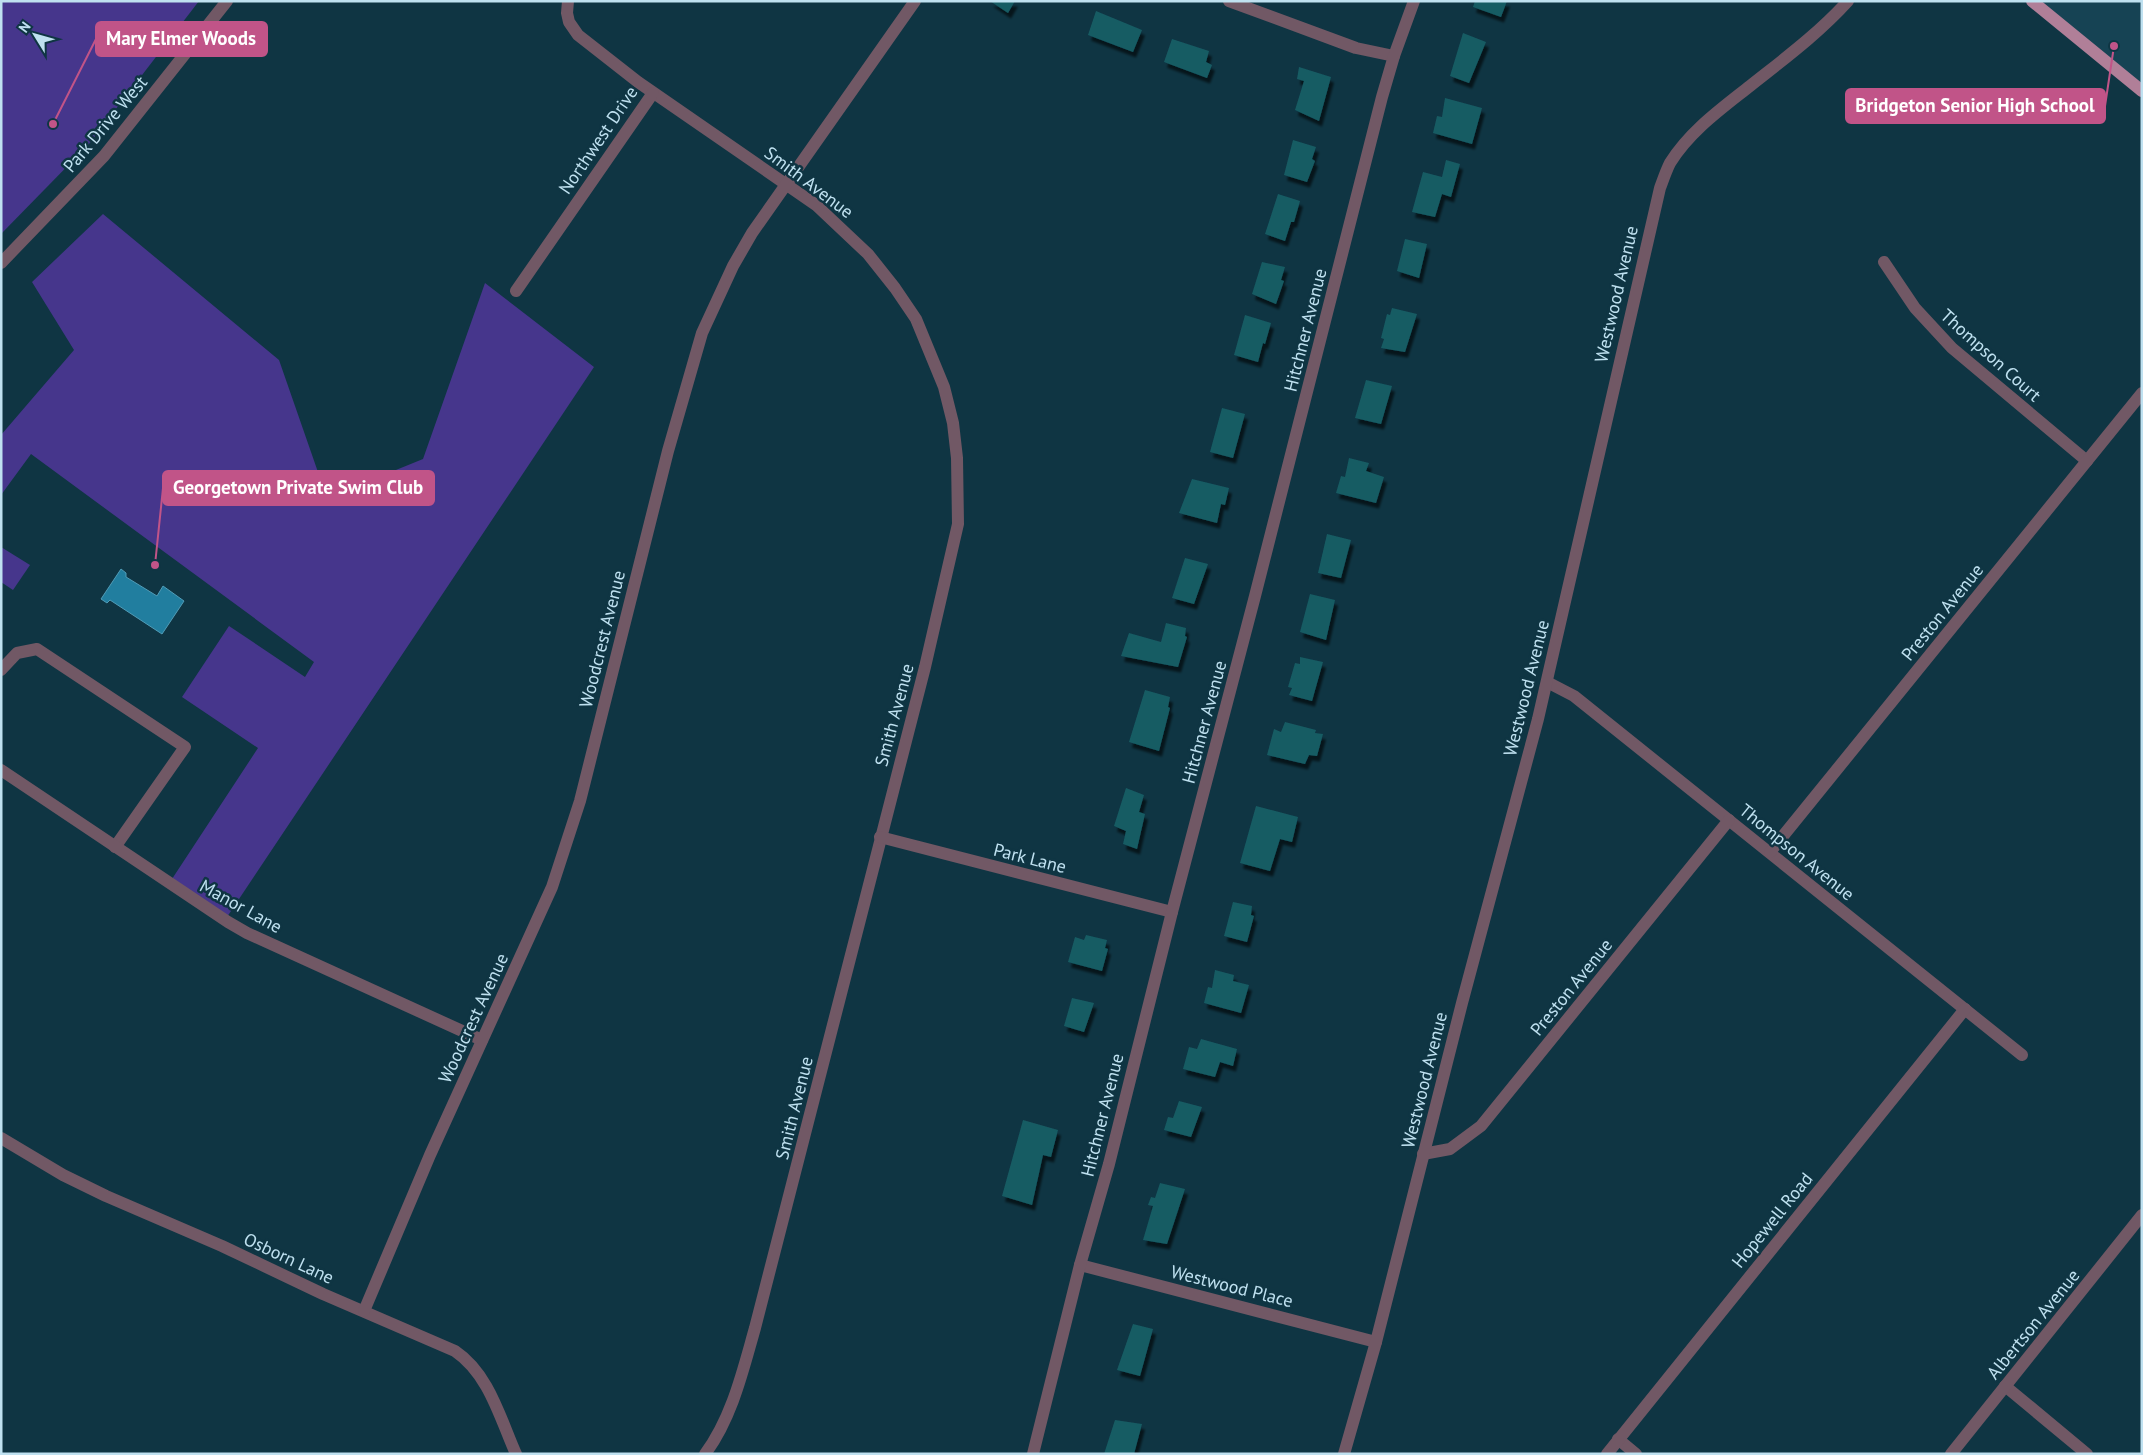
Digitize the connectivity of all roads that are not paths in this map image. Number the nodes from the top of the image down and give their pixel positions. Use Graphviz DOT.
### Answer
graph roads {
  1 [pos="227,1"];
  2 [pos="568,1"];
  3 [pos="915,1"];
  4 [pos="1229,1"];
  5 [pos="1414,1"];
  6 [pos="1848,1"];
  7 [pos="2032,1"];
  8 [pos="1394,56"];
  9 [pos="2142,90"];
  10 [pos="653,93"];
  11 [pos="786,184"];
  12 [pos="1,262"];
  13 [pos="1884,262"];
  14 [pos="516,291"];
  15 [pos="2142,394"];
  16 [pos="2087,461"];
  17 [pos="1,670"];
  18 [pos="1547,682"];
  19 [pos="1,770"];
  20 [pos="1729,820"];
  21 [pos="880,837"];
  22 [pos="115,847"];
  23 [pos="1770,852"];
  24 [pos="1172,912"];
  25 [pos="1965,1009"];
  26 [pos="482,1040"];
  27 [pos="2022,1055"];
  28 [pos="1,1138"];
  29 [pos="1423,1154"];
  30 [pos="2142,1215"];
  31 [pos="1080,1265"];
  32 [pos="364,1311"];
  33 [pos="1376,1342"];
  34 [pos="2005,1386"];
  35 [pos="1618,1439"];
  36 [pos="516,1454"];
  37 [pos="705,1454"];
  38 [pos="1033,1454"];
  39 [pos="1344,1454"];
  40 [pos="1607,1454"];
  41 [pos="1636,1454"];
  42 [pos="1951,1454"];
  43 [pos="2087,1454"];
  1 -- 12 [label="street, Park Drive West"];
  2 -- 10 [label="street, Northwest Drive"];
  3 -- 11 [label="street, Woodcrest Avenue"];
  4 -- 8 [label="street"];
  5 -- 8 [label="street, Hitchner Avenue"];
  6 -- 18 [label="street, Westwood Avenue"];
  7 -- 9 [label="main road"];
  8 -- 24 [label="street, Hitchner Avenue"];
  10 -- 11 [label="street, Smith Avenue"];
  10 -- 14 [label="street, Northwest Drive"];
  11 -- 21 [label="street, Smith Avenue"];
  11 -- 26 [label="street, Woodcrest Avenue"];
  13 -- 16 [label="street, Thompson Court"];
  15 -- 16 [label="street, Preston Avenue"];
  16 -- 23 [label="street, Preston Avenue"];
  17 -- 22 [label="street"];
  18 -- 20 [label="street, Thompson Avenue"];
  18 -- 29 [label="street, Westwood Avenue"];
  19 -- 22 [label="street, Manor Lane"];
  20 -- 23 [label="street, Thompson Avenue"];
  20 -- 29 [label="street, Preston Avenue"];
  21 -- 24 [label="street, Park Lane"];
  21 -- 37 [label="street, Smith Avenue"];
  22 -- 26 [label="street, Manor Lane"];
  23 -- 25 [label="street, Thompson Avenue"];
  24 -- 31 [label="street, Hitchner Avenue"];
  25 -- 27 [label="street, Thompson Avenue"];
  25 -- 35 [label="street, Hopewell Road"];
  26 -- 32 [label="street, Woodcrest Avenue"];
  28 -- 32 [label="street, Osborn Lane"];
  29 -- 33 [label="street, Westwood Avenue"];
  30 -- 34 [label="street, Albertson Avenue"];
  31 -- 33 [label="street, Westwood Place"];
  31 -- 38 [label="street, Hitchner Avenue"];
  32 -- 36 [label="street, Osborn Lane"];
  33 -- 39 [label="street, Westwood Avenue"];
  34 -- 42 [label="street, Albertson Avenue"];
  34 -- 43 [label="street"];
  35 -- 40 [label="street, Hopewell Road"];
  35 -- 41 [label="street"];
}
